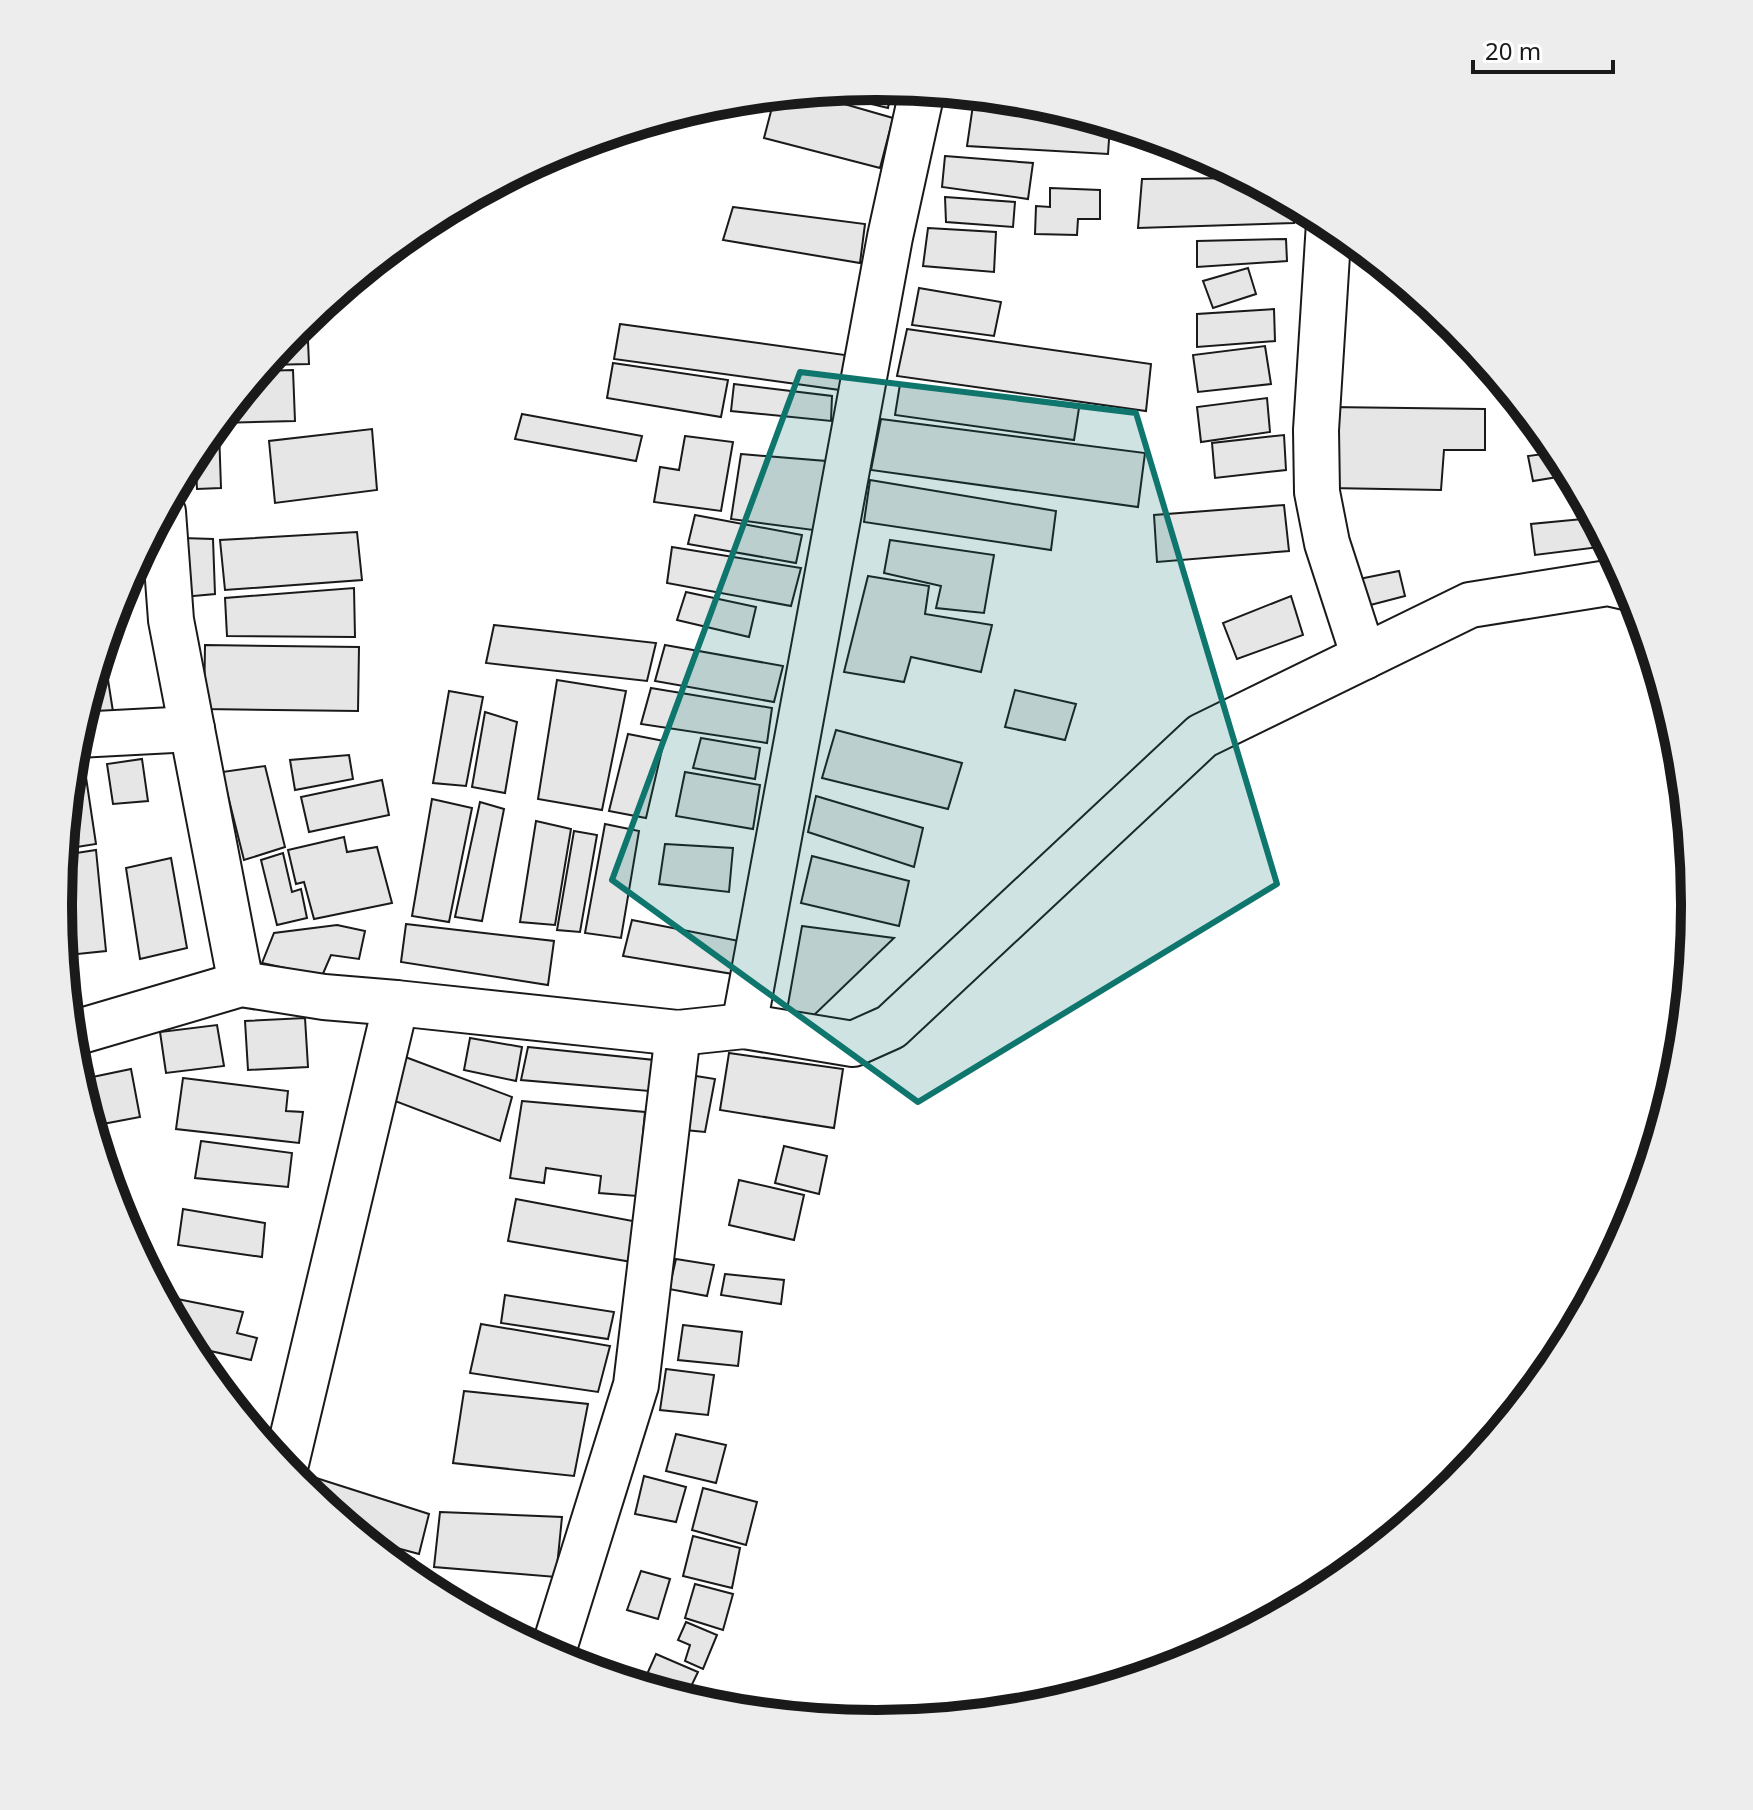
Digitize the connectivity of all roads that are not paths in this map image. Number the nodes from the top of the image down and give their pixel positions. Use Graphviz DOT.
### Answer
graph roads {
  1 [pos="920,102"];
  2 [pos="1328,240"];
  3 [pos="164,532"];
  4 [pos="1614,584"];
  5 [pos="1364,657"];
  6 [pos="192,729"];
  7 [pos="90,734"];
  8 [pos="241,984"];
  9 [pos="396,1003"];
  10 [pos="744,1026"];
  11 [pos="82,1031"];
  12 [pos="678,1033"];
  13 [pos="289,1453"];
  14 [pos="556,1642"];
  1 -- 10 [label="street"];
  2 -- 5 [label="street"];
  3 -- 6 [label="street"];
  4 -- 5 [label="street"];
  5 -- 10 [label="street"];
  6 -- 7 [label="street"];
  6 -- 8 [label="street"];
  8 -- 9 [label="street"];
  8 -- 11 [label="street"];
  9 -- 12 [label="street"];
  9 -- 13 [label="street"];
  10 -- 12 [label="street"];
  12 -- 14 [label="street"];
}
